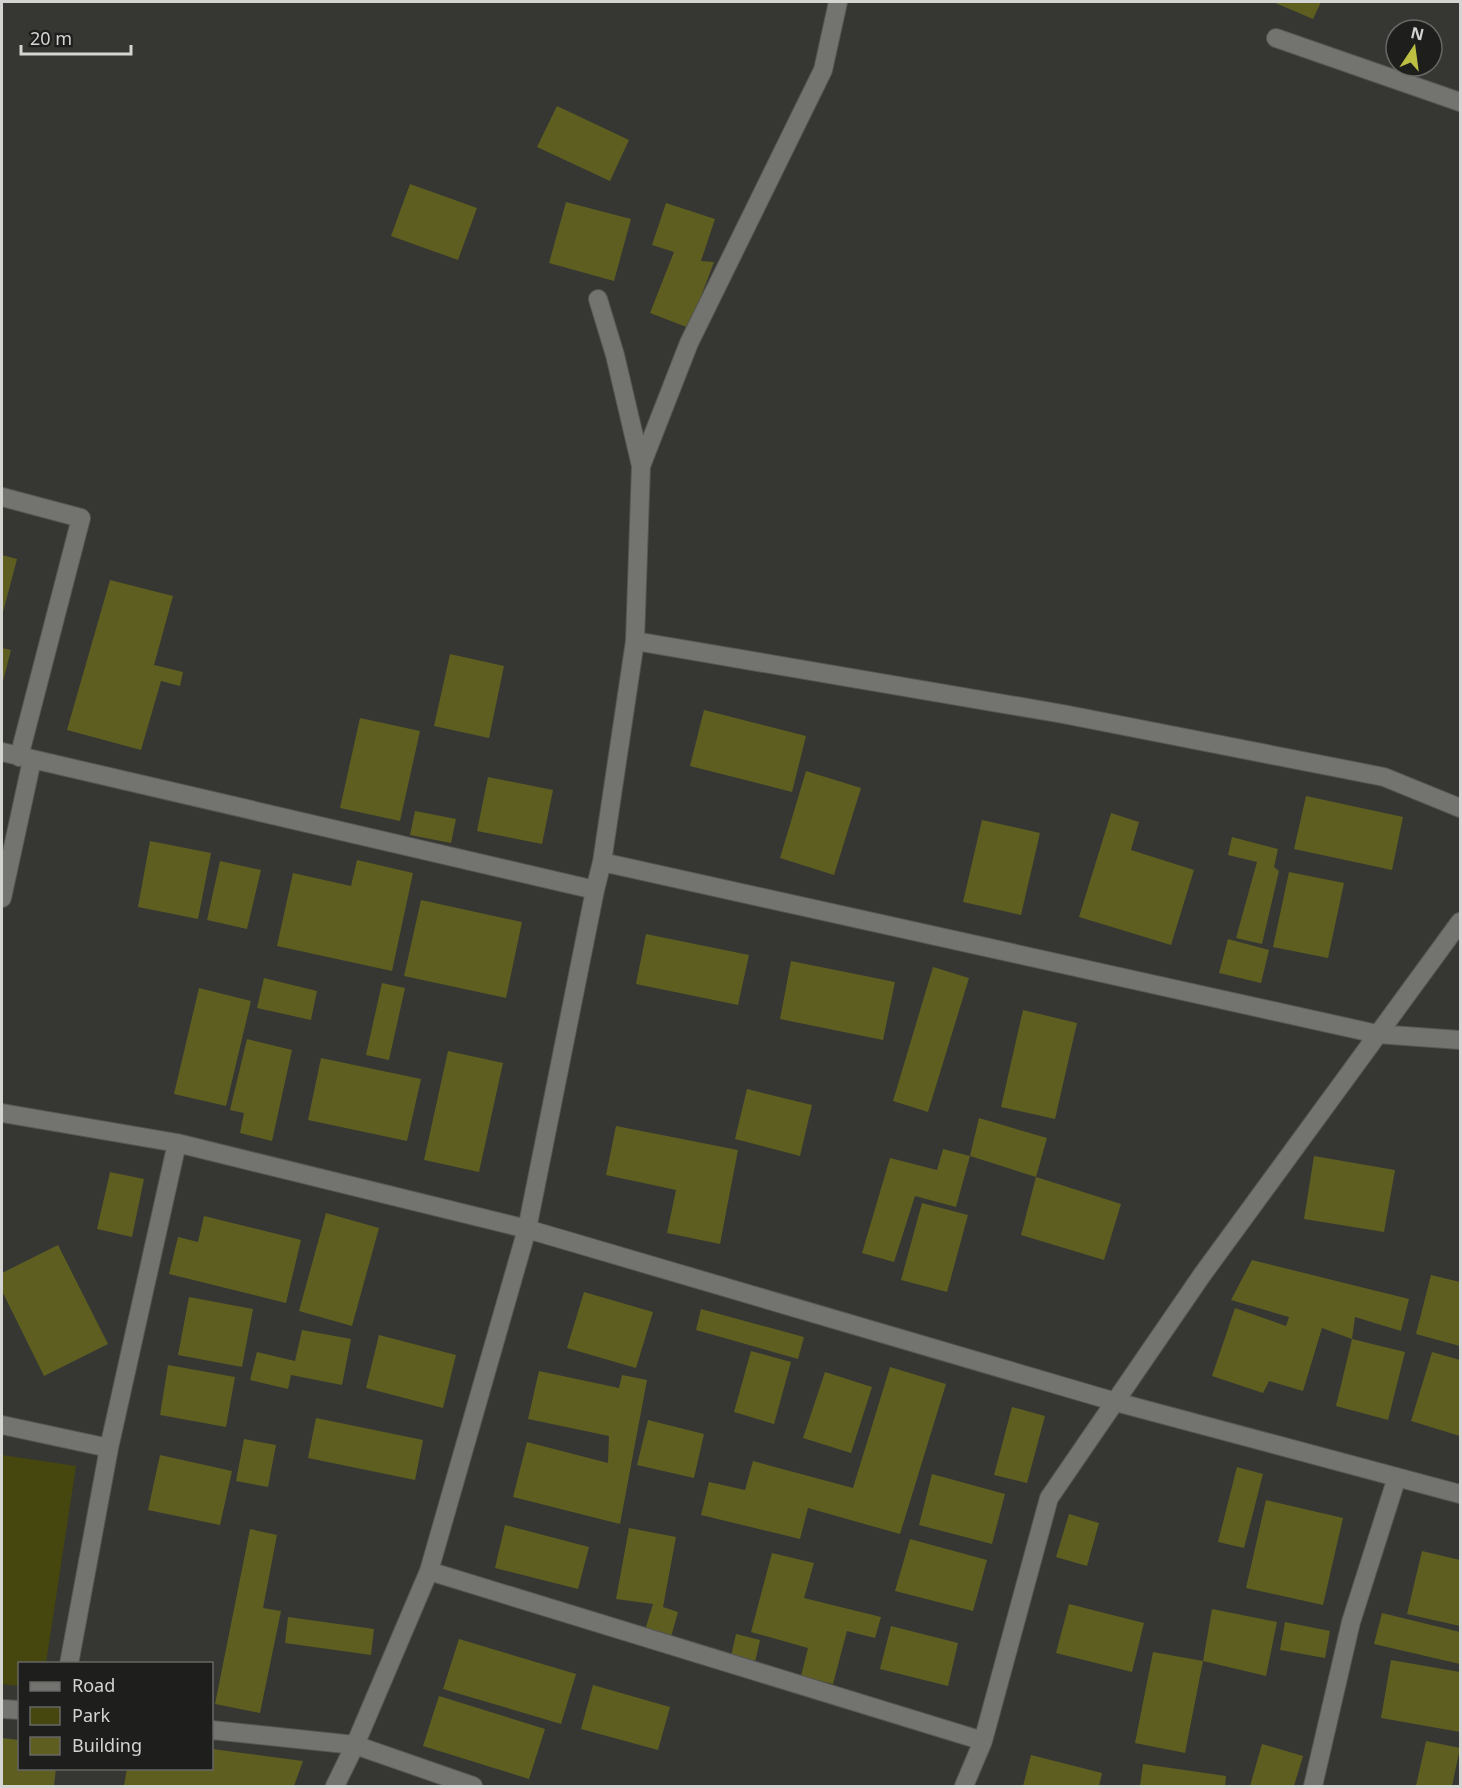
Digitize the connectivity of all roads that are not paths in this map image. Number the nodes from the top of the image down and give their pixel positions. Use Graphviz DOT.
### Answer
graph roads {
  1 [pos="838,2"];
  2 [pos="1276,38"];
  3 [pos="1461,102"];
  4 [pos="598,299"];
  5 [pos="641,466"];
  6 [pos="2,497"];
  7 [pos="634,641"];
  8 [pos="17,756"];
  9 [pos="1461,808"];
  10 [pos="602,862"];
  11 [pos="595,890"];
  12 [pos="2,898"];
  13 [pos="1461,922"];
  14 [pos="1377,1035"];
  15 [pos="1461,1040"];
  16 [pos="2,1113"];
  17 [pos="177,1143"];
  18 [pos="527,1229"];
  19 [pos="1116,1402"];
  20 [pos="2,1425"];
  21 [pos="109,1448"];
  22 [pos="1397,1477"];
  23 [pos="1461,1494"];
  24 [pos="429,1571"];
  25 [pos="69,1662"];
  26 [pos="2,1709"];
  27 [pos="18,1710"];
  28 [pos="213,1730"];
  29 [pos="983,1741"];
  30 [pos="355,1745"];
  31 [pos="335,1786"];
  32 [pos="473,1786"];
  33 [pos="964,1786"];
  34 [pos="1313,1786"];
  1 -- 5 [label="street"];
  2 -- 3 [label="street"];
  4 -- 5 [label="street"];
  5 -- 7 [label="street"];
  6 -- 8 [label="street"];
  7 -- 9 [label="street"];
  7 -- 10 [label="street"];
  8 -- 11 [label="street"];
  8 -- 12 [label="street"];
  10 -- 11 [label="street"];
  10 -- 14 [label="street"];
  11 -- 18 [label="street"];
  13 -- 14 [label="street"];
  14 -- 15 [label="street"];
  14 -- 19 [label="street"];
  16 -- 17 [label="street"];
  17 -- 18 [label="street"];
  17 -- 21 [label="street"];
  18 -- 19 [label="street"];
  18 -- 24 [label="street"];
  19 -- 22 [label="street"];
  19 -- 29 [label="street"];
  20 -- 21 [label="street"];
  21 -- 25 [label="street"];
  22 -- 23 [label="street"];
  22 -- 34 [label="street"];
  24 -- 29 [label="street"];
  24 -- 30 [label="street"];
  26 -- 27 [label="street"];
  28 -- 30 [label="street"];
  29 -- 33 [label="street"];
  30 -- 31 [label="street"];
  30 -- 32 [label="street"];
}
